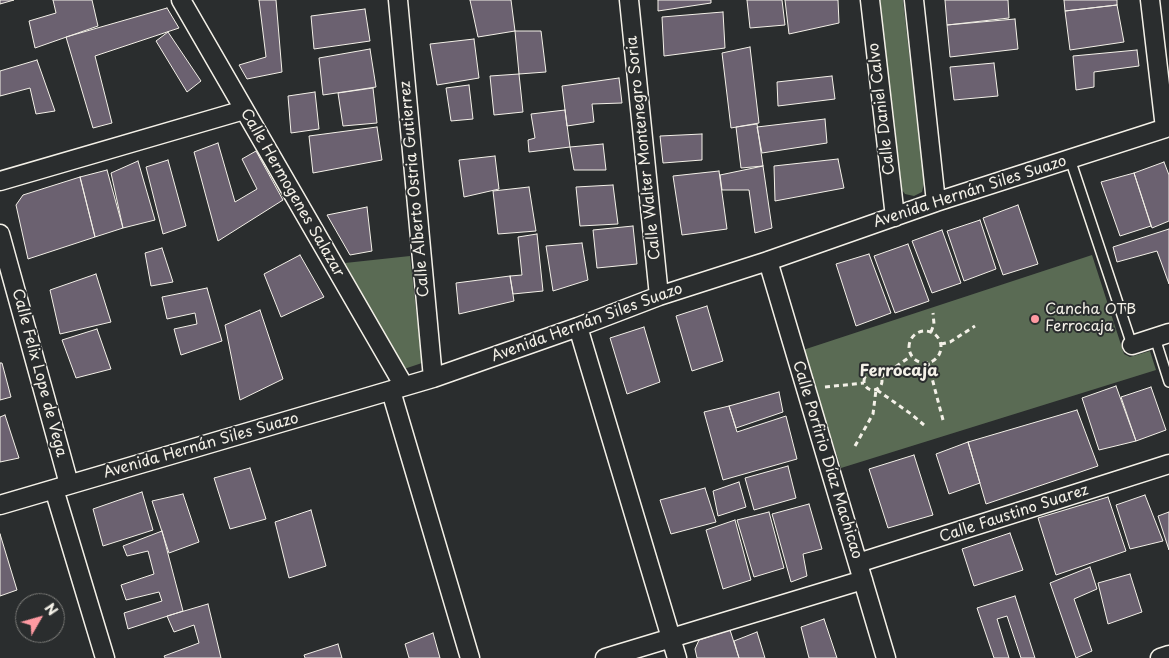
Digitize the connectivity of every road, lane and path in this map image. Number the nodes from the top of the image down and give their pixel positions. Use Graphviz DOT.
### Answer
graph roads {
  1 [pos="181,0"];
  2 [pos="398,0"];
  3 [pos="629,0"];
  4 [pos="870,0"];
  5 [pos="914,0"];
  6 [pos="1150,0"];
  7 [pos="244,110"];
  8 [pos="1167,127"];
  9 [pos="1070,159"];
  10 [pos="0,181"];
  11 [pos="936,202"];
  12 [pos="895,217"];
  13 [pos="0,234"];
  14 [pos="768,261"];
  15 [pos="659,296"];
  16 [pos="933,313"];
  17 [pos="975,326"];
  18 [pos="578,328"];
  19 [pos="931,332"];
  20 [pos="1162,335"];
  21 [pos="941,344"];
  22 [pos="1132,345"];
  23 [pos="911,356"];
  24 [pos="928,363"];
  25 [pos="881,377"];
  26 [pos="433,378"];
  27 [pos="1169,382"];
  28 [pos="864,383"];
  29 [pos="398,388"];
  30 [pos="822,388"];
  31 [pos="876,390"];
  32 [pos="943,420"];
  33 [pos="924,425"];
  34 [pos="855,446"];
  35 [pos="1169,464"];
  36 [pos="62,487"];
  37 [pos="0,505"];
  38 [pos="861,572"];
  39 [pos="671,638"];
  40 [pos="1169,655"];
  41 [pos="105,658"];
  42 [pos="470,658"];
  43 [pos="605,658"];
  44 [pos="677,658"];
  45 [pos="886,658"];
  46 [pos="1160,658"];
  1 -- 7 [label="street, Calle Hermogenes Salazar"];
  2 -- 26 [label="street, Calle Alberto Ostria Gutierrez"];
  3 -- 15 [label="street, Calle Walter Montenegro Soria"];
  4 -- 12 [label="street, Calle Daniel Calvo"];
  5 -- 11 [label="street"];
  6 -- 8 [label="street"];
  7 -- 10 [label="street"];
  7 -- 29 [label="street, Calle Hermogenes Salazar"];
  8 -- 9 [label="street, Avenida Hernán Siles Suazo"];
  9 -- 11 [label="street, Avenida Hernán Siles Suazo"];
  9 -- 22 [label="lane"];
  11 -- 12 [label="street, Avenida Hernán Siles Suazo"];
  12 -- 14 [label="street, Avenida Hernán Siles Suazo"];
  13 -- 36 [label="street, Calle Felix Lope de Vega"];
  14 -- 15 [label="street, Avenida Hernán Siles Suazo"];
  14 -- 38 [label="street, Calle Porfirio Díaz Machicao"];
  15 -- 18 [label="street, Avenida Hernán Siles Suazo"];
  16 -- 19 [label="path"];
  17 -- 21 [label="path"];
  18 -- 26 [label="street, Avenida Hernán Siles Suazo"];
  18 -- 39 [label="street"];
  19 -- 21 [label="path"];
  19 -- 23 [label="path"];
  20 -- 22 [label="street"];
  20 -- 27 [label="lane"];
  21 -- 24 [label="path"];
  23 -- 24 [label="path"];
  23 -- 25 [label="path"];
  24 -- 32 [label="path"];
  25 -- 28 [label="path"];
  25 -- 31 [label="path"];
  26 -- 29 [label="street, Avenida Hernán Siles Suazo"];
  28 -- 30 [label="path"];
  28 -- 31 [label="path"];
  29 -- 36 [label="street, Avenida Hernán Siles Suazo"];
  29 -- 42 [label="street, Calle Hermogenes Salazar"];
  31 -- 33 [label="path"];
  31 -- 34 [label="path"];
  35 -- 38 [label="street, Calle Faustino Suarez"];
  36 -- 37 [label="street, Avenida Hernán Siles Suazo"];
  36 -- 41 [label="street, Calle Felix Lope de Vega"];
  38 -- 39 [label="street, Calle Faustino Suarez"];
  38 -- 45 [label="street, Calle Porfirio Díaz Machicao"];
  39 -- 43 [label="street, Calle Faustino Suarez"];
  39 -- 44 [label="street"];
  40 -- 46 [label="street"];
}
